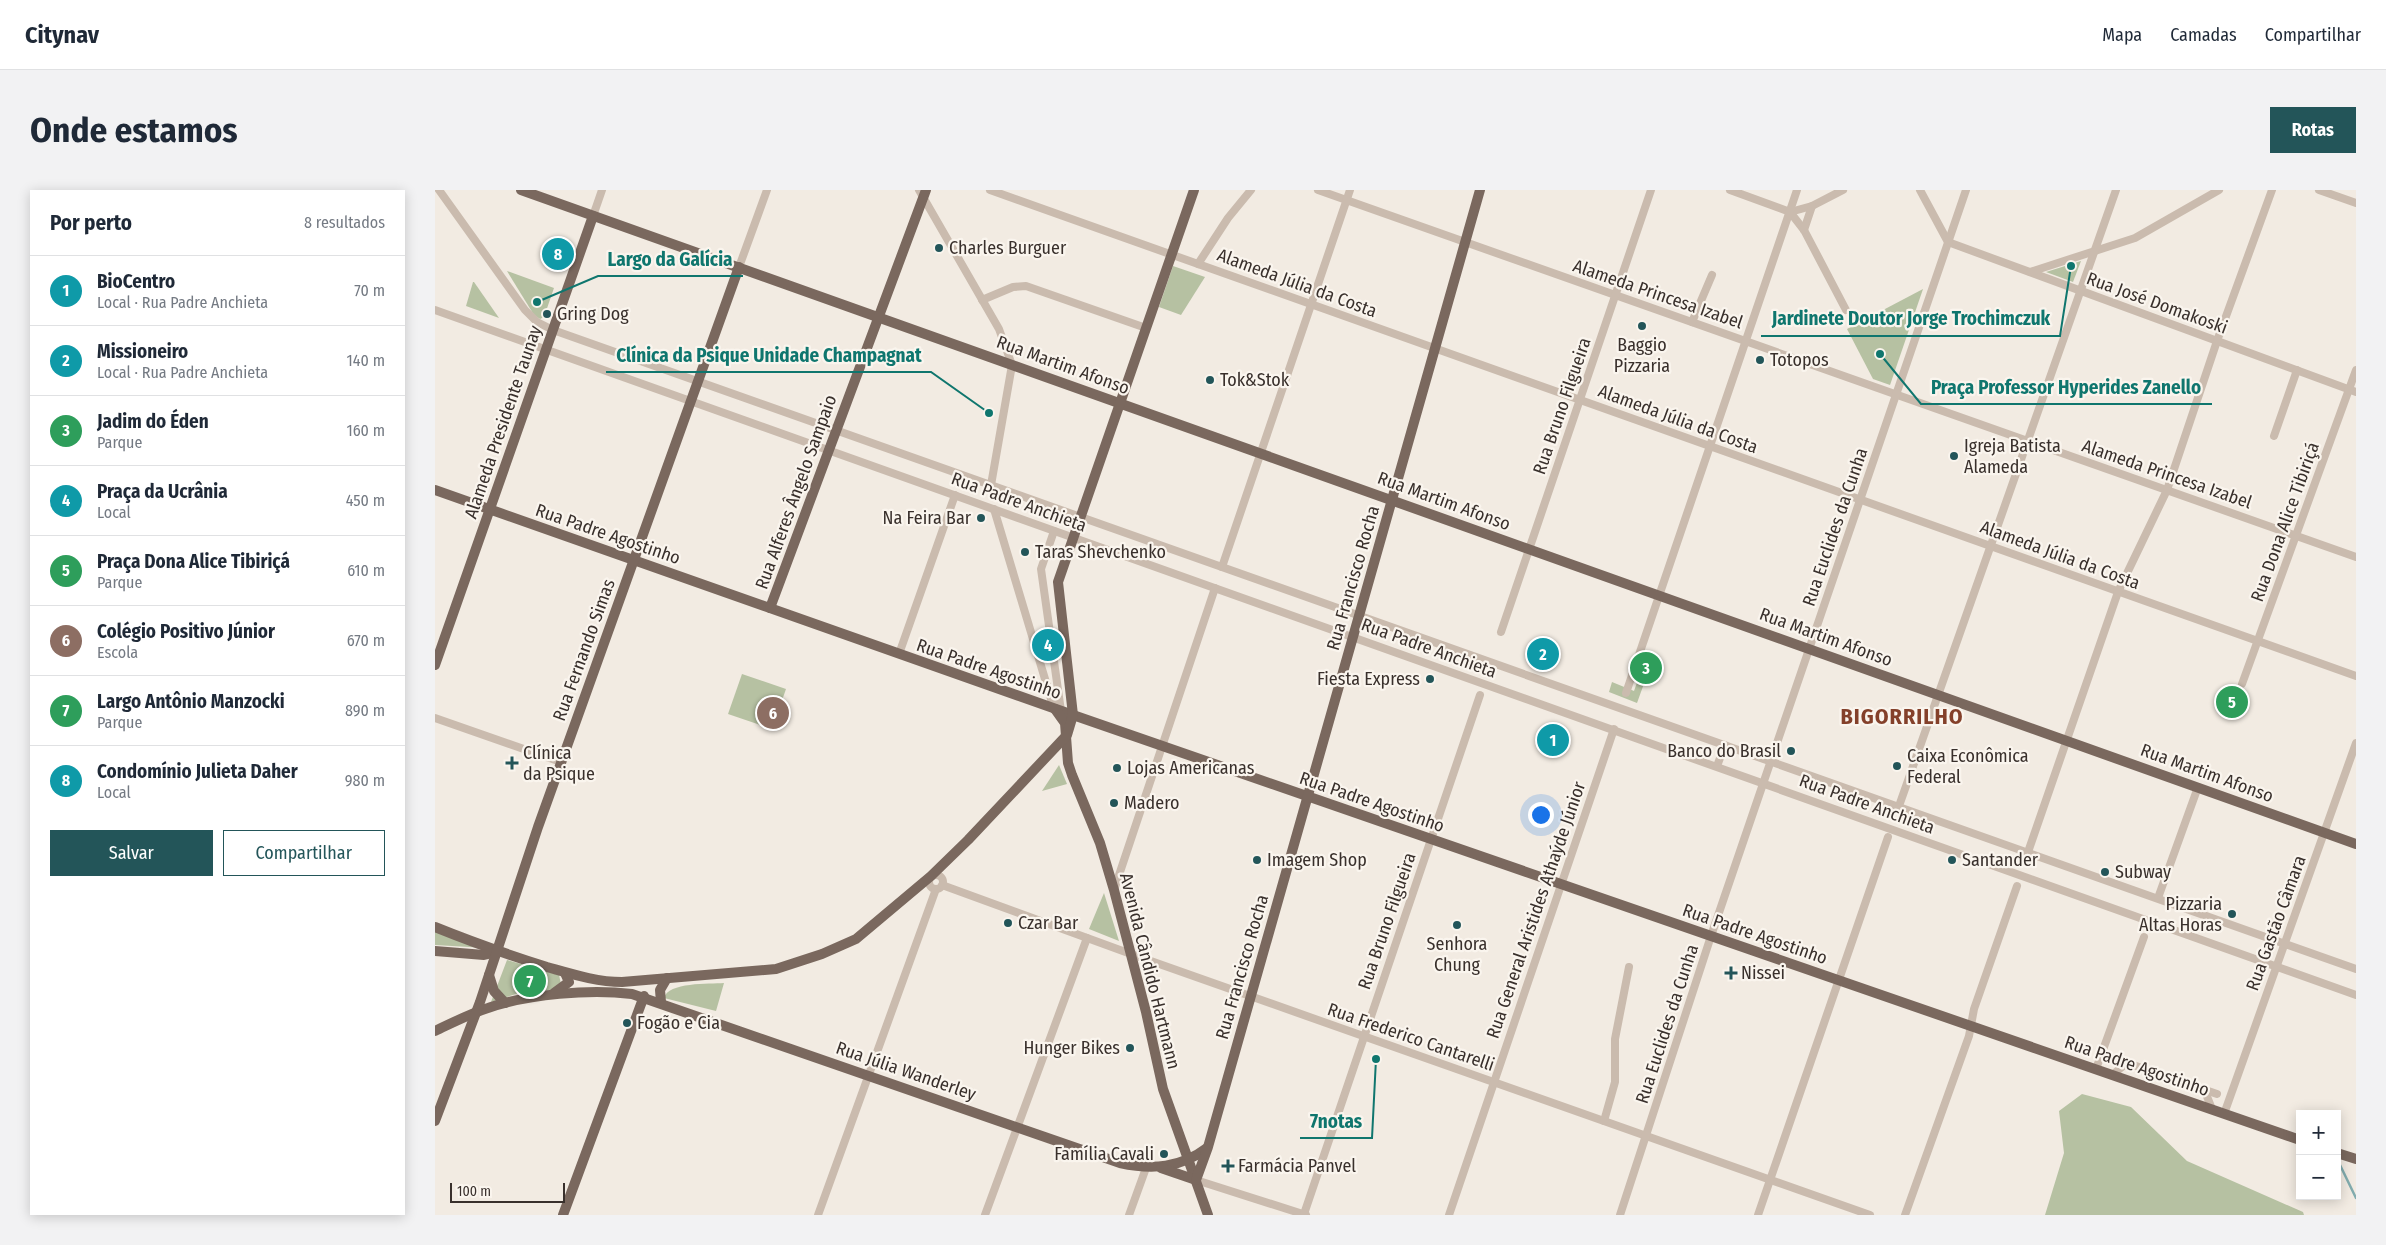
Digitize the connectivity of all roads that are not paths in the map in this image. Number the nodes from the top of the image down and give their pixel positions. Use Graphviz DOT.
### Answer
graph roads {
  1 [pos="439,190"];
  2 [pos="521,190"];
  3 [pos="602,190"];
  4 [pos="767,190"];
  5 [pos="990,190"];
  6 [pos="1194,190"];
  7 [pos="1251,190"];
  8 [pos="1318,190"];
  9 [pos="1350,190"];
  10 [pos="1480,190"];
  11 [pos="1651,190"];
  12 [pos="1730,190"];
  13 [pos="1797,190"];
  14 [pos="1843,190"];
  15 [pos="1920,190"];
  16 [pos="1966,190"];
  17 [pos="2116,190"];
  18 [pos="2219,190"];
  19 [pos="2272,190"];
  20 [pos="2319,190"];
  21 [pos="923,192"];
  22 [pos="1345,200"];
  23 [pos="2356,203"];
  24 [pos="1812,206"];
  25 [pos="1790,212"];
  26 [pos="593,216"];
  27 [pos="1804,230"];
  28 [pos="1465,242"];
  29 [pos="1948,242"];
  30 [pos="1171,254"];
  31 [pos="2093,254"];
  32 [pos="1198,264"];
  33 [pos="739,267"];
  34 [pos="2030,272"];
  35 [pos="1711,275"];
  36 [pos="2080,290"];
  37 [pos="1615,295"];
  38 [pos="983,300"];
  39 [pos="1311,304"];
  40 [pos="435,310"];
  41 [pos="1846,310"];
  42 [pos="879,317"];
  43 [pos="1692,322"];
  44 [pos="1146,328"];
  45 [pos="553,330"];
  46 [pos="1746,341"];
  47 [pos="2217,341"];
  48 [pos="1435,348"];
  49 [pos="546,350"];
  50 [pos="1013,365"];
  51 [pos="2297,370"];
  52 [pos="2356,370"];
  53 [pos="698,382"];
  54 [pos="2352,391"];
  55 [pos="1896,394"];
  56 [pos="1580,400"];
  57 [pos="691,402"];
  58 [pos="1120,403"];
  59 [pos="837,430"];
  60 [pos="2274,436"];
  61 [pos="2027,441"];
  62 [pos="1710,446"];
  63 [pos="829,451"];
  64 [pos="1261,453"];
  65 [pos="991,485"];
  66 [pos="435,490"];
  67 [pos="2167,490"];
  68 [pos="955,495"];
  69 [pos="1392,500"];
  70 [pos="1860,500"];
  71 [pos="490,509"];
  72 [pos="994,509"];
  73 [pos="1080,517"];
  74 [pos="1054,530"];
  75 [pos="2296,536"];
  76 [pos="1073,537"];
  77 [pos="1990,546"];
  78 [pos="1529,549"];
  79 [pos="2356,557"];
  80 [pos="634,560"];
  81 [pos="1222,567"];
  82 [pos="1215,588"];
  83 [pos="2118,592"];
  84 [pos="1659,595"];
  85 [pos="770,608"];
  86 [pos="1359,616"];
  87 [pos="1501,632"];
  88 [pos="1353,637"];
  89 [pos="2257,641"];
  90 [pos="1809,648"];
  91 [pos="899,654"];
  92 [pos="435,665"];
  93 [pos="2356,676"];
  94 [pos="2242,684"];
  95 [pos="1626,693"];
  96 [pos="1938,694"];
  97 [pos="1480,695"];
  98 [pos="1058,710"];
  99 [pos="1073,715"];
  100 [pos="435,718"];
  101 [pos="1614,729"];
  102 [pos="1067,735"];
  103 [pos="2067,740"];
  104 [pos="2356,743"];
  105 [pos="1725,745"];
  106 [pos="1162,746"];
  107 [pos="561,762"];
  108 [pos="1717,766"];
  109 [pos="2198,787"];
  110 [pos="1308,797"];
  111 [pos="1899,806"];
  112 [pos="2324,832"];
  113 [pos="1888,837"];
  114 [pos="1431,839"];
  115 [pos="2356,844"];
  116 [pos="2028,852"];
  117 [pos="931,876"];
  118 [pos="1561,884"];
  119 [pos="2017,886"];
  120 [pos="939,887"];
  121 [pos="1114,890"];
  122 [pos="2158,898"];
  123 [pos="435,927"];
  124 [pos="1711,936"];
  125 [pos="2144,937"];
  126 [pos="1087,938"];
  127 [pos="2285,943"];
  128 [pos="435,951"];
  129 [pos="497,952"];
  130 [pos="1131,954"];
  131 [pos="2277,965"];
  132 [pos="1629,967"];
  133 [pos="2356,970"];
  134 [pos="565,972"];
  135 [pos="489,974"];
  136 [pos="667,978"];
  137 [pos="639,980"];
  138 [pos="1839,980"];
  139 [pos="2356,995"];
  140 [pos="549,996"];
  141 [pos="644,996"];
  142 [pos="1251,996"];
  143 [pos="661,1002"];
  144 [pos="505,1003"];
  145 [pos="476,1012"];
  146 [pos="447,1026"];
  147 [pos="1971,1026"];
  148 [pos="435,1032"];
  149 [pos="1364,1036"];
  150 [pos="466,1039"];
  151 [pos="2113,1058"];
  152 [pos="2127,1062"];
  153 [pos="2096,1069"];
  154 [pos="2112,1075"];
  155 [pos="869,1076"];
  156 [pos="1493,1082"];
  157 [pos="2204,1089"];
  158 [pos="2217,1094"];
  159 [pos="2212,1109"];
  160 [pos="2224,1114"];
  161 [pos="435,1121"];
  162 [pos="1604,1121"];
  163 [pos="1017,1128"];
  164 [pos="1646,1136"];
  165 [pos="2296,1139"];
  166 [pos="1208,1147"];
  167 [pos="2341,1154"];
  168 [pos="2356,1159"];
  169 [pos="1188,1160"];
  170 [pos="1159,1167"];
  171 [pos="1146,1168"];
  172 [pos="1196,1180"];
  173 [pos="1770,1180"];
  174 [pos="563,1215"];
  175 [pos="819,1215"];
  176 [pos="985,1215"];
  177 [pos="1129,1215"];
  178 [pos="1208,1215"];
  179 [pos="1305,1215"];
  180 [pos="1449,1215"];
  181 [pos="1620,1215"];
  182 [pos="1758,1215"];
  183 [pos="1870,1215"];
  184 [pos="1905,1215"];
  1 -- 45 [label="street, Rua Padre Anchieta"];
  2 -- 26 [label="main road, Rua Martim Afonso"];
  3 -- 26 [label="street, Alameda Presidente Taunay"];
  4 -- 33 [label="street, Rua Fernando Simas"];
  5 -- 30 [label="street, Alameda Júlia da Costa"];
  6 -- 30 [label="main road"];
  7 -- 32 [label="street"];
  8 -- 22 [label="street, Alameda Princesa Izabel"];
  9 -- 22 [label="street"];
  10 -- 28 [label="main road, Rua Francisco Rocha"];
  11 -- 37 [label="street, Rua Bruno Filgueira"];
  12 -- 25 [label="street"];
  13 -- 25 [label="street"];
  14 -- 24 [label="street"];
  15 -- 29 [label="street"];
  16 -- 29 [label="street, Rua Euclides da Cunha"];
  17 -- 31 [label="street"];
  18 -- 31 [label="street"];
  19 -- 47 [label="street"];
  20 -- 23 [label="street"];
  21 -- 38 [label="street"];
  21 -- 42 [label="main road, Rua Alferes Ângelo Sampaio"];
  22 -- 28 [label="street, Alameda Princesa Izabel"];
  22 -- 39 [label="street"];
  24 -- 25 [label="street"];
  24 -- 27 [label="street"];
  25 -- 27 [label="street"];
  25 -- 46 [label="street"];
  26 -- 33 [label="main road, Rua Martim Afonso"];
  26 -- 45 [label="main road, Alameda Presidente Taunay"];
  27 -- 41 [label="street"];
  28 -- 37 [label="street, Alameda Princesa Izabel"];
  28 -- 48 [label="main road, Rua Francisco Rocha"];
  29 -- 34 [label="street, Rua José Domakoski"];
  29 -- 55 [label="street, Rua Euclides da Cunha"];
  30 -- 32 [label="street, Alameda Júlia da Costa"];
  30 -- 44 [label="main road"];
  31 -- 34 [label="street"];
  31 -- 36 [label="street"];
  32 -- 39 [label="street, Alameda Júlia da Costa"];
  33 -- 42 [label="main road, Rua Martim Afonso"];
  33 -- 53 [label="main road, Rua Fernando Simas"];
  34 -- 36 [label="street, Rua José Domakoski"];
  35 -- 43 [label="street"];
  36 -- 47 [label="street, Rua José Domakoski"];
  36 -- 61 [label="street"];
  37 -- 43 [label="street, Alameda Princesa Izabel"];
  37 -- 56 [label="street, Rua Bruno Filgueira"];
  38 -- 44 [label="street"];
  38 -- 50 [label="street"];
  39 -- 48 [label="street, Alameda Júlia da Costa"];
  39 -- 64 [label="street"];
  40 -- 49 [label="street, Rua Padre Anchieta"];
  42 -- 50 [label="main road, Rua Martim Afonso"];
  42 -- 59 [label="main road, Rua Alferes Ângelo Sampaio"];
  43 -- 46 [label="street, Alameda Princesa Izabel"];
  44 -- 58 [label="main road"];
  45 -- 49 [label="main road, Alameda Presidente Taunay"];
  45 -- 53 [label="street, Rua Padre Anchieta"];
  46 -- 55 [label="street, Alameda Princesa Izabel"];
  46 -- 62 [label="street"];
  47 -- 51 [label="street, Rua José Domakoski"];
  47 -- 67 [label="street"];
  48 -- 56 [label="street, Alameda Júlia da Costa"];
  48 -- 69 [label="main road, Rua Francisco Rocha"];
  49 -- 57 [label="street, Rua Padre Anchieta"];
  49 -- 71 [label="main road, Alameda Presidente Taunay"];
  50 -- 58 [label="main road, Rua Martim Afonso"];
  50 -- 65 [label="street"];
  51 -- 54 [label="street, Rua José Domakoski"];
  51 -- 60 [label="street"];
  52 -- 54 [label="street, Rua Dona Alice Tibiriçá"];
  53 -- 57 [label="main road, Rua Fernando Simas"];
  53 -- 59 [label="street, Rua Padre Anchieta"];
  54 -- 75 [label="street, Rua Dona Alice Tibiriçá"];
  55 -- 61 [label="street, Alameda Princesa Izabel"];
  55 -- 70 [label="street, Rua Euclides da Cunha"];
  56 -- 62 [label="street, Alameda Júlia da Costa"];
  56 -- 78 [label="street, Rua Bruno Filgueira"];
  57 -- 63 [label="street, Rua Padre Anchieta"];
  57 -- 80 [label="main road, Rua Fernando Simas"];
  58 -- 64 [label="main road, Rua Martim Afonso"];
  58 -- 73 [label="main road"];
  59 -- 63 [label="main road, Rua Alferes Ângelo Sampaio"];
  59 -- 65 [label="street, Rua Padre Anchieta"];
  61 -- 67 [label="street, Alameda Princesa Izabel"];
  61 -- 77 [label="street"];
  62 -- 70 [label="street, Alameda Júlia da Costa"];
  62 -- 84 [label="street"];
  63 -- 68 [label="street, Rua Padre Anchieta"];
  63 -- 85 [label="main road, Rua Alferes Ângelo Sampaio"];
  64 -- 69 [label="main road, Rua Martim Afonso"];
  64 -- 81 [label="street"];
  65 -- 73 [label="street, Rua Padre Anchieta"];
  66 -- 71 [label="main road, Rua Padre Agostinho"];
  67 -- 75 [label="street, Alameda Princesa Izabel"];
  67 -- 83 [label="street"];
  68 -- 72 [label="street, Rua Padre Anchieta"];
  68 -- 91 [label="street"];
  69 -- 78 [label="main road, Rua Martim Afonso"];
  69 -- 86 [label="main road, Rua Francisco Rocha"];
  70 -- 77 [label="street, Alameda Júlia da Costa"];
  70 -- 90 [label="street, Rua Euclides da Cunha"];
  71 -- 80 [label="main road, Rua Padre Agostinho"];
  71 -- 92 [label="main road, Alameda Presidente Taunay"];
  72 -- 74 [label="street, Rua Padre Anchieta"];
  72 -- 98 [label="street"];
  73 -- 76 [label="main road"];
  73 -- 81 [label="street, Rua Padre Anchieta"];
  74 -- 76 [label="street, Rua Padre Anchieta"];
  74 -- 98 [label="street"];
  75 -- 79 [label="street, Alameda Princesa Izabel"];
  75 -- 89 [label="street, Rua Dona Alice Tibiriçá"];
  76 -- 82 [label="street, Rua Padre Anchieta"];
  76 -- 99 [label="main road"];
  77 -- 83 [label="street, Alameda Júlia da Costa"];
  77 -- 96 [label="street"];
  78 -- 84 [label="main road, Rua Martim Afonso"];
  78 -- 87 [label="street, Rua Bruno Filgueira"];
  80 -- 85 [label="main road, Rua Padre Agostinho"];
  80 -- 107 [label="main road, Rua Fernando Simas"];
  81 -- 86 [label="street, Rua Padre Anchieta"];
  82 -- 88 [label="street, Rua Padre Anchieta"];
  82 -- 106 [label="street"];
  83 -- 89 [label="street, Alameda Júlia da Costa"];
  83 -- 103 [label="street"];
  84 -- 90 [label="main road, Rua Martim Afonso"];
  84 -- 95 [label="street"];
  85 -- 91 [label="main road, Rua Padre Agostinho"];
  86 -- 88 [label="main road, Rua Francisco Rocha"];
  86 -- 105 [label="street, Rua Padre Anchieta"];
  88 -- 101 [label="street, Rua Padre Anchieta"];
  88 -- 110 [label="main road, Rua Francisco Rocha"];
  89 -- 93 [label="street, Alameda Júlia da Costa"];
  89 -- 94 [label="street, Rua Dona Alice Tibiriçá"];
  90 -- 96 [label="main road, Rua Martim Afonso"];
  90 -- 124 [label="street, Rua Euclides da Cunha"];
  91 -- 98 [label="main road, Rua Padre Agostinho"];
  96 -- 103 [label="main road, Rua Martim Afonso"];
  96 -- 111 [label="street"];
  97 -- 114 [label="street, Rua Bruno Filgueira"];
  98 -- 99 [label="main road, Rua Padre Agostinho"];
  98 -- 102 [label="main road"];
  99 -- 102 [label="main road"];
  99 -- 106 [label="main road, Rua Padre Agostinho"];
  100 -- 107 [label="street"];
  101 -- 108 [label="street, Rua Padre Anchieta"];
  101 -- 118 [label="street, Rua General Aristides Athaýde Júnior"];
  102 -- 117 [label="main road"];
  102 -- 121 [label="main road, Avenida Cândido Hartmann"];
  103 -- 109 [label="main road, Rua Martim Afonso"];
  103 -- 116 [label="street"];
  104 -- 112 [label="street, Rua Gastão Câmara"];
  105 -- 108 [label="street"];
  105 -- 111 [label="street, Rua Padre Anchieta"];
  106 -- 110 [label="main road, Rua Padre Agostinho"];
  106 -- 121 [label="street"];
  107 -- 129 [label="main road, Rua Fernando Simas"];
  108 -- 131 [label="street, Rua Padre Anchieta"];
  109 -- 112 [label="main road, Rua Martim Afonso"];
  109 -- 122 [label="street"];
  110 -- 114 [label="main road, Rua Padre Agostinho"];
  110 -- 142 [label="main road, Rua Francisco Rocha"];
  111 -- 116 [label="street, Rua Padre Anchieta"];
  112 -- 115 [label="main road, Rua Martim Afonso"];
  112 -- 127 [label="street, Rua Gastão Câmara"];
  113 -- 138 [label="street"];
  114 -- 118 [label="main road, Rua Padre Agostinho"];
  114 -- 149 [label="street, Rua Bruno Filgueira"];
  116 -- 122 [label="street, Rua Padre Anchieta"];
  117 -- 120 [label="street, Rua Frederico Cantarelli"];
  117 -- 136 [label="main road"];
  118 -- 124 [label="main road, Rua Padre Agostinho"];
  118 -- 156 [label="street, Rua General Aristides Athaýde Júnior"];
  119 -- 147 [label="street"];
  120 -- 126 [label="street, Rua Frederico Cantarelli"];
  120 -- 155 [label="street"];
  121 -- 130 [label="main road, Avenida Cândido Hartmann"];
  122 -- 127 [label="street, Rua Padre Anchieta"];
  123 -- 129 [label="main road"];
  124 -- 138 [label="main road, Rua Padre Agostinho"];
  124 -- 164 [label="street, Rua Euclides da Cunha"];
  125 -- 153 [label="street"];
  126 -- 130 [label="street, Rua Frederico Cantarelli"];
  126 -- 163 [label="street"];
  127 -- 131 [label="street, Rua Gastão Câmara"];
  127 -- 133 [label="street, Rua Padre Anchieta"];
  128 -- 129 [label="main road"];
  129 -- 134 [label="main road"];
  129 -- 135 [label="main road, Rua Fernando Simas"];
  130 -- 142 [label="street, Rua Frederico Cantarelli"];
  130 -- 169 [label="main road, Avenida Cândido Hartmann"];
  131 -- 139 [label="street, Rua Padre Anchieta"];
  131 -- 160 [label="street, Rua Gastão Câmara"];
  132 -- 162 [label="street"];
  134 -- 137 [label="main road"];
  134 -- 140 [label="main road"];
  135 -- 144 [label="main road"];
  135 -- 145 [label="main road, Rua Fernando Simas"];
  136 -- 137 [label="main road"];
  136 -- 143 [label="main road"];
  137 -- 141 [label="street"];
  138 -- 147 [label="main road, Rua Padre Agostinho"];
  138 -- 173 [label="street"];
  140 -- 141 [label="main road, Rua Júlia Wanderley"];
  140 -- 144 [label="main road, Rua Júlia Wanderley"];
  141 -- 143 [label="main road, Rua Júlia Wanderley"];
  141 -- 174 [label="main road"];
  142 -- 149 [label="street, Rua Frederico Cantarelli"];
  142 -- 166 [label="main road, Rua Francisco Rocha"];
  143 -- 155 [label="main road, Rua Júlia Wanderley"];
  144 -- 145 [label="main road, Rua Júlia Wanderley"];
  145 -- 146 [label="main road, Rua Júlia Wanderley"];
  145 -- 150 [label="main road, Rua Fernando Simas"];
  146 -- 148 [label="main road, Rua Júlia Wanderley"];
  146 -- 150 [label="main road"];
  147 -- 153 [label="main road, Rua Padre Agostinho"];
  147 -- 184 [label="street"];
  149 -- 156 [label="street, Rua Frederico Cantarelli"];
  149 -- 179 [label="street, Rua Bruno Filgueira"];
  150 -- 161 [label="main road, Rua Fernando Simas"];
  151 -- 152 [label="street"];
  152 -- 154 [label="street"];
  152 -- 157 [label="street"];
  153 -- 154 [label="main road, Rua Padre Agostinho"];
  154 -- 159 [label="main road, Rua Padre Agostinho"];
  155 -- 163 [label="main road, Rua Júlia Wanderley"];
  155 -- 175 [label="street"];
  156 -- 162 [label="street, Rua Frederico Cantarelli"];
  156 -- 180 [label="street, Rua General Aristides Athaýde Júnior"];
  157 -- 158 [label="street"];
  157 -- 159 [label="street"];
  159 -- 160 [label="main road, Rua Padre Agostinho"];
  160 -- 165 [label="main road, Rua Padre Agostinho"];
  162 -- 164 [label="street, Rua Frederico Cantarelli"];
  163 -- 171 [label="main road, Rua Júlia Wanderley"];
  163 -- 176 [label="street"];
  164 -- 173 [label="street, Rua Frederico Cantarelli"];
  164 -- 181 [label="street, Rua Euclides da Cunha"];
  166 -- 169 [label="main road"];
  166 -- 172 [label="main road, Rua Francisco Rocha"];
  167 -- 168 [label="main road"];
  169 -- 170 [label="main road, Rua Júlia Wanderley"];
  169 -- 172 [label="main road, Avenida Cândido Hartmann"];
  170 -- 171 [label="main road, Rua Júlia Wanderley"];
  170 -- 172 [label="main road, Rua Júlia Wanderley"];
  171 -- 177 [label="street"];
  172 -- 178 [label="main road, Avenida Cândido Hartmann"];
  172 -- 179 [label="street, Rua Júlia Wanderley"];
  173 -- 182 [label="street"];
  173 -- 183 [label="street, Rua Frederico Cantarelli"];
}
